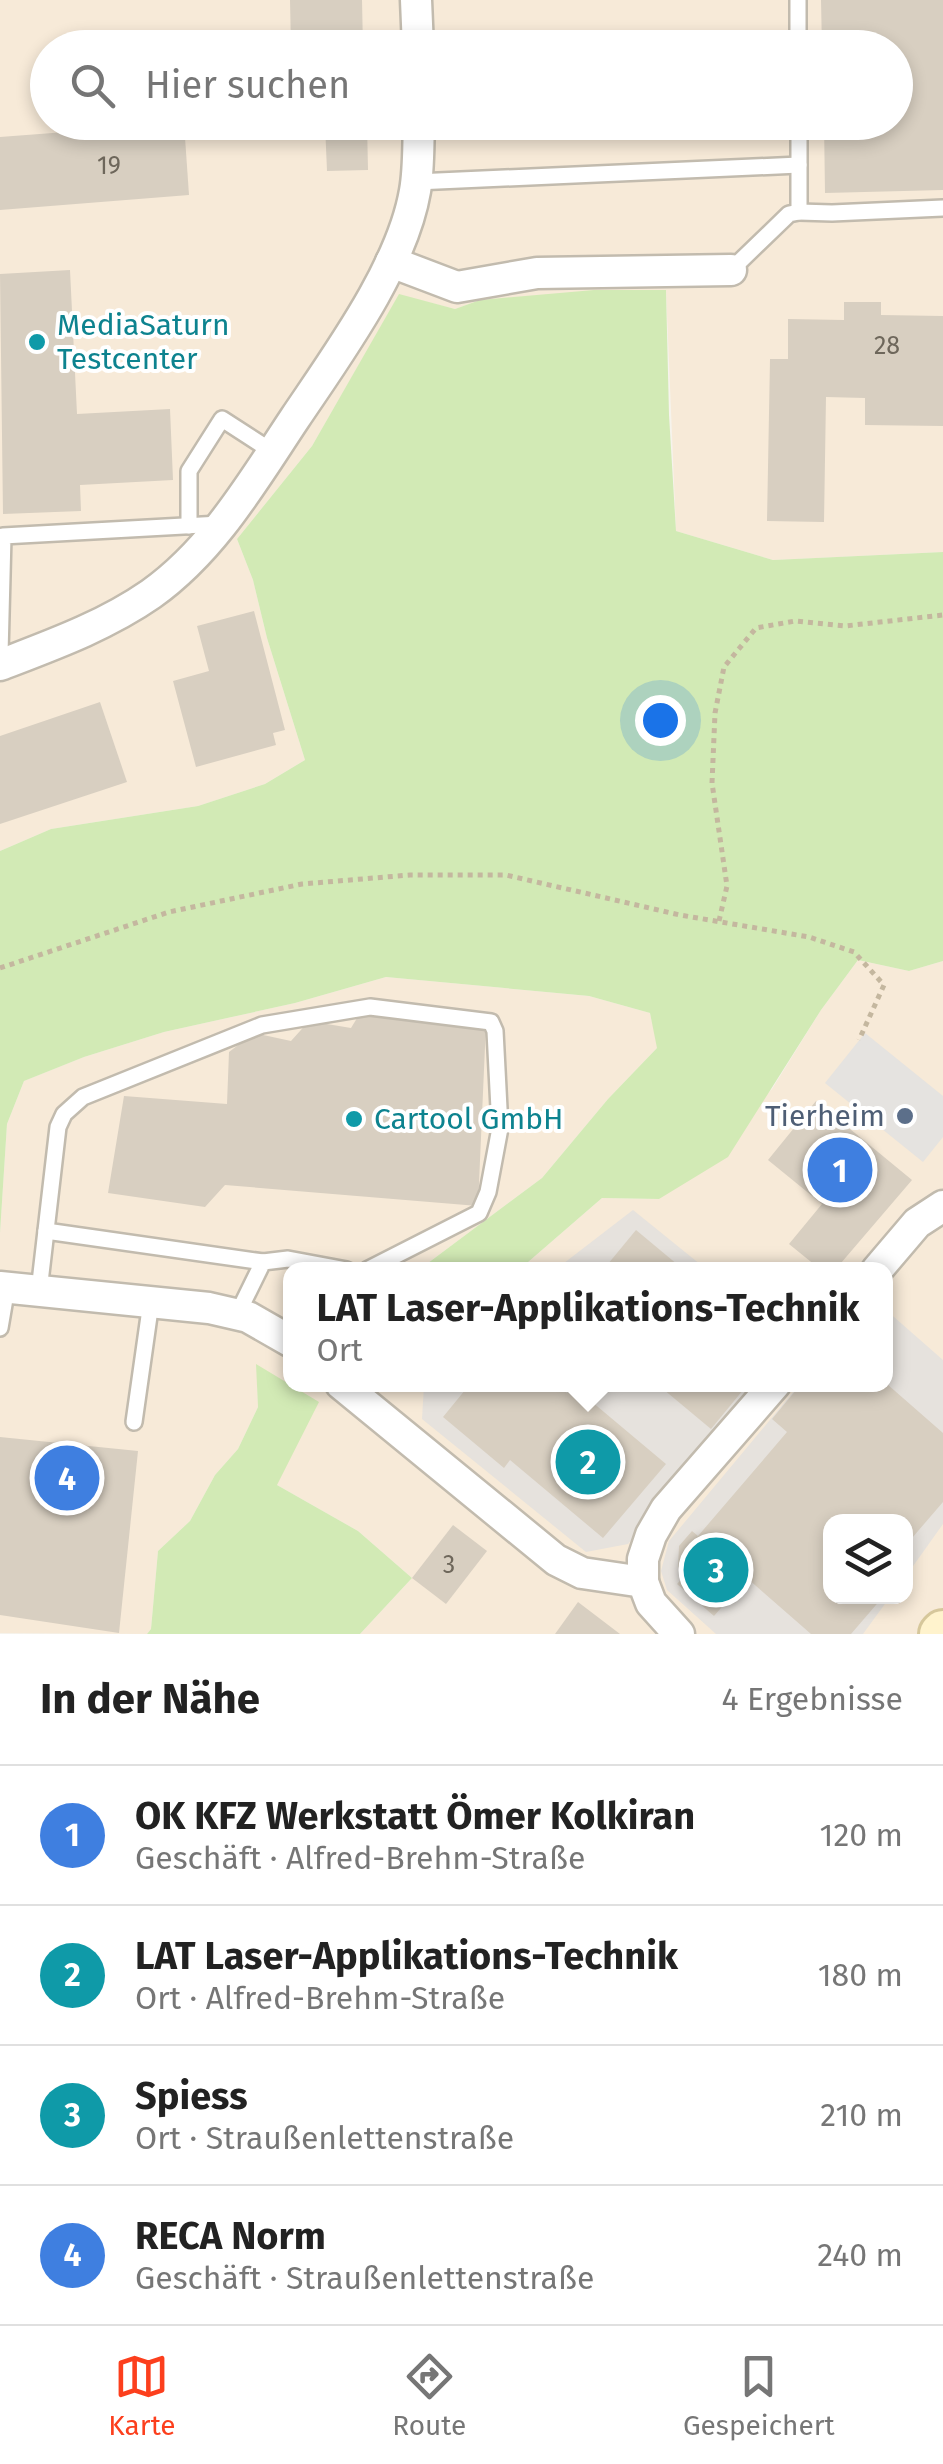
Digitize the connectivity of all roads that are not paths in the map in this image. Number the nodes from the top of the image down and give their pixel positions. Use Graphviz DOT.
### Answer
graph roads {
  1 [pos="416,0"];
  2 [pos="798,0"];
  3 [pos="417,30"];
  4 [pos="798,30"];
  5 [pos="418,140"];
  6 [pos="799,140"];
  7 [pos="799,165"];
  8 [pos="416,182"];
  9 [pos="943,208"];
  10 [pos="799,212"];
  11 [pos="392,262"];
  12 [pos="731,270"];
  13 [pos="272,452"];
  14 [pos="222,524"];
  15 [pos="189,526"];
  16 [pos="0,654"];
  17 [pos="0,665"];
  18 [pos="943,1206"];
  19 [pos="46,1231"];
  20 [pos="263,1262"];
  21 [pos="304,1262"];
  22 [pos="382,1262"];
  23 [pos="884,1262"];
  24 [pos="3,1287"];
  25 [pos="39,1290"];
  26 [pos="151,1302"];
  27 [pos="237,1314"];
  28 [pos="0,1328"];
  29 [pos="283,1337"];
  30 [pos="352,1392"];
  31 [pos="769,1392"];
  32 [pos="134,1422"];
  33 [pos="642,1582"];
  34 [pos="679,1634"];
  1 -- 3 [label="street"];
  2 -- 4 [label="lane"];
  5 -- 8 [label="street"];
  6 -- 7 [label="lane"];
  7 -- 8 [label="lane"];
  7 -- 10 [label="lane"];
  8 -- 11 [label="street"];
  9 -- 10 [label="lane"];
  10 -- 12 [label="lane"];
  11 -- 12 [label="street"];
  11 -- 13 [label="street"];
  13 -- 14 [label="street"];
  13 -- 15 [label="lane"];
  14 -- 15 [label="lane"];
  14 -- 17 [label="street"];
  15 -- 16 [label="lane"];
  18 -- 23 [label="street"];
  19 -- 20 [label="lane"];
  19 -- 22 [label="lane"];
  19 -- 25 [label="lane"];
  20 -- 21 [label="lane"];
  20 -- 27 [label="lane"];
  24 -- 25 [label="street"];
  24 -- 28 [label="lane"];
  25 -- 26 [label="street"];
  26 -- 27 [label="street"];
  26 -- 32 [label="lane"];
  27 -- 29 [label="street"];
  30 -- 33 [label="street"];
  31 -- 33 [label="street"];
  33 -- 34 [label="street"];
}
